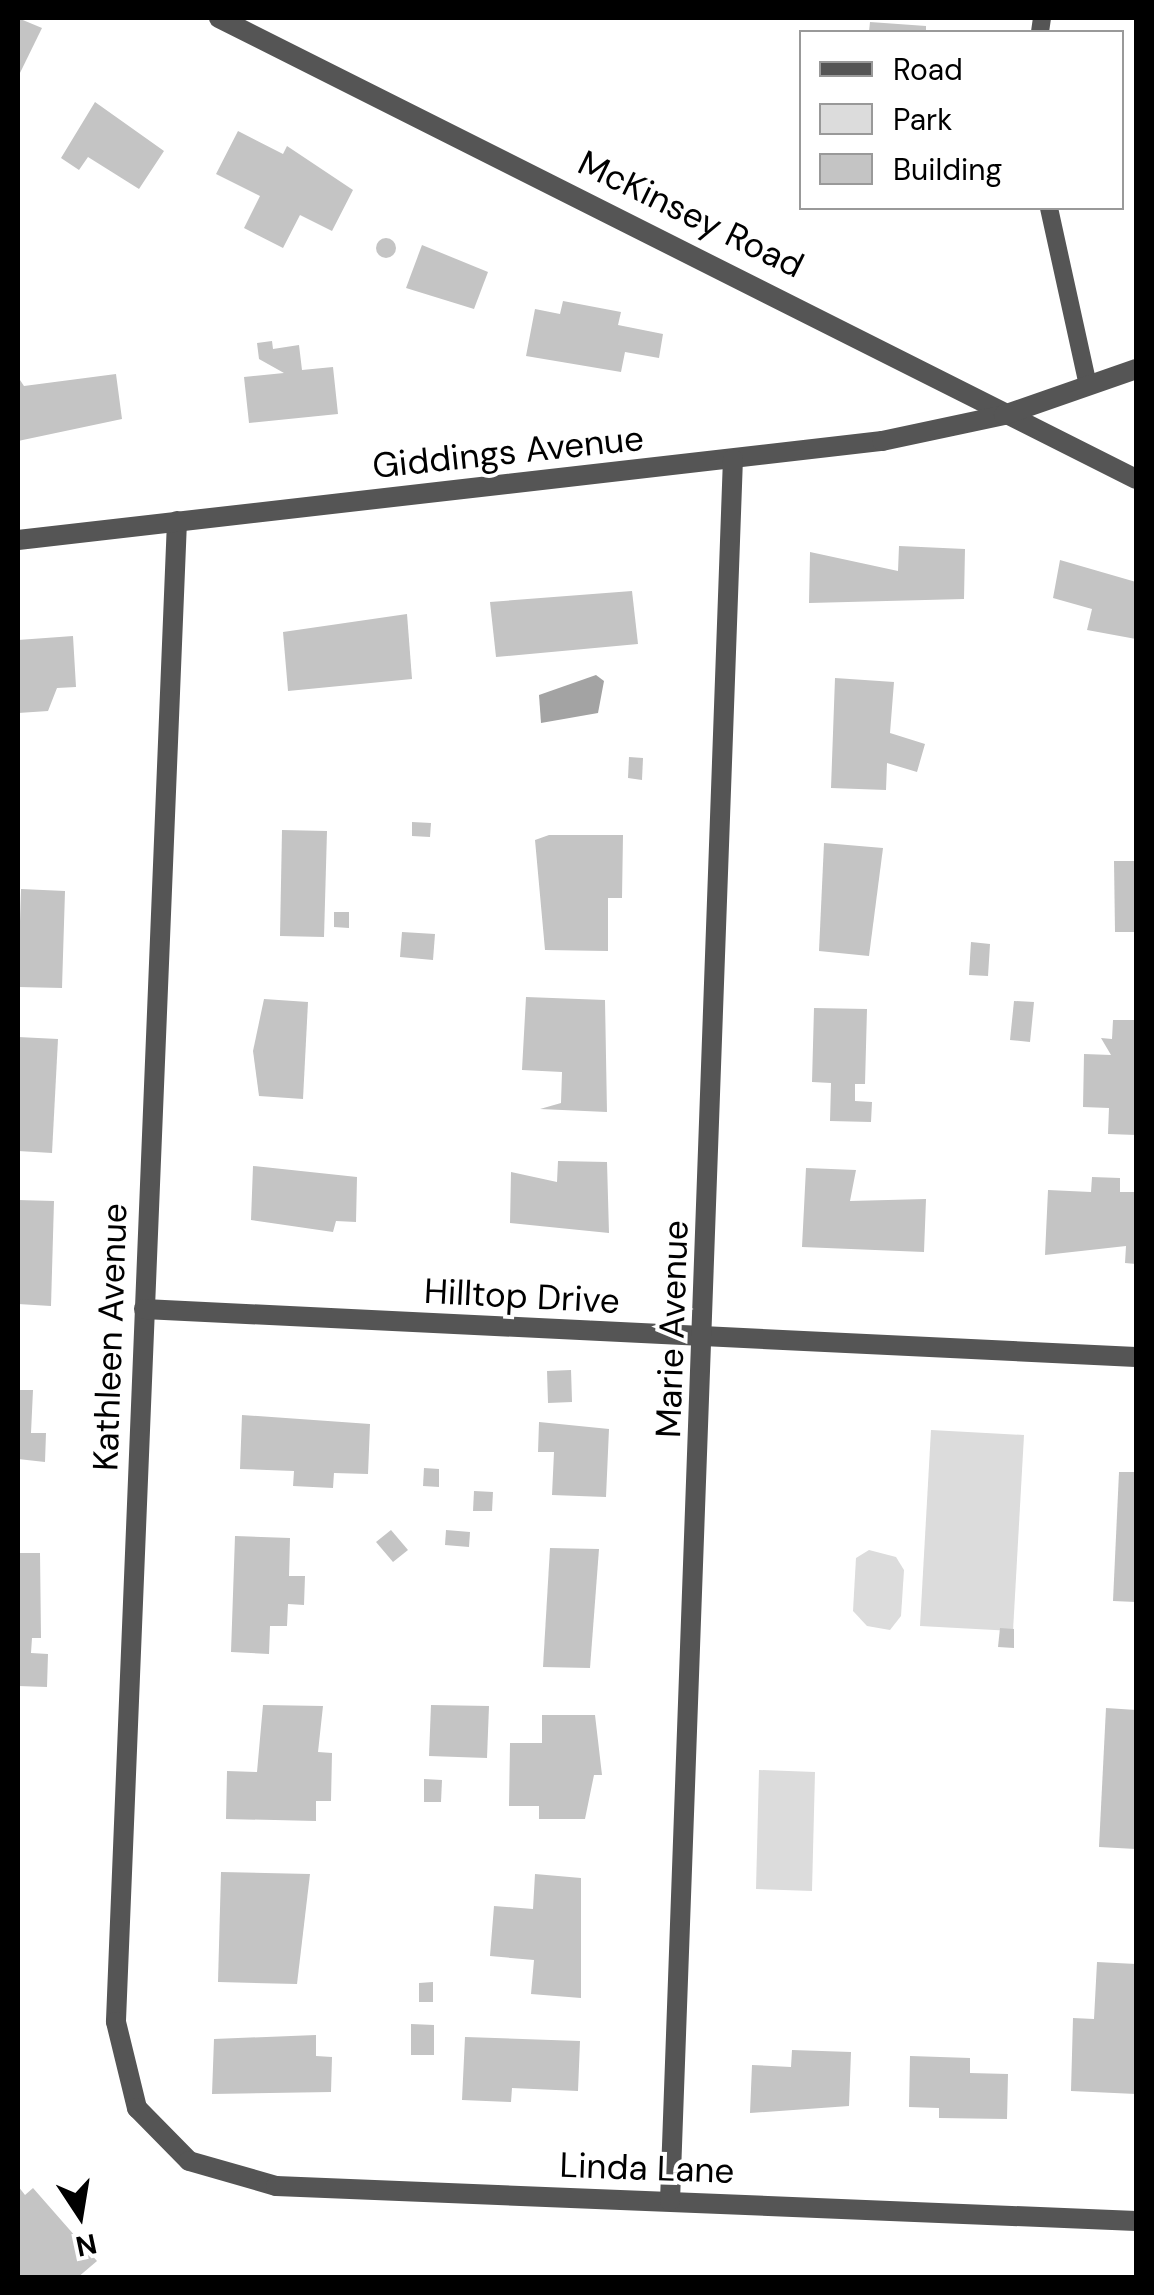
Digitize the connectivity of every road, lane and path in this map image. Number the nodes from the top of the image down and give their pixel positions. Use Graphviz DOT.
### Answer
graph roads {
  1 [pos="219,18"];
  2 [pos="1050,210"];
  3 [pos="1136,370"];
  4 [pos="1088,386"];
  5 [pos="1004,415"];
  6 [pos="733,459"];
  7 [pos="1136,479"];
  8 [pos="177,522"];
  9 [pos="18,540"];
  10 [pos="144,1309"];
  11 [pos="705,1338"];
  12 [pos="1136,1357"];
  13 [pos="164,2144"];
  14 [pos="670,2202"];
  15 [pos="1136,2221"];
  1 -- 5 [label="street, McKinsey Road"];
  2 -- 4 [label="lane"];
  3 -- 4 [label="street"];
  4 -- 5 [label="street"];
  5 -- 6 [label="street, Giddings Avenue"];
  5 -- 7 [label="street, McKinsey Road"];
  6 -- 8 [label="street, Giddings Avenue"];
  6 -- 11 [label="street, Marie Avenue"];
  8 -- 9 [label="street, Giddings Avenue"];
  8 -- 10 [label="street, Kathleen Avenue"];
  10 -- 11 [label="street, Hilltop Drive"];
  10 -- 13 [label="street, Kathleen Avenue"];
  11 -- 12 [label="street, Hilltop Drive"];
  11 -- 14 [label="street, Marie Avenue"];
  13 -- 14 [label="street, Linda Lane"];
  14 -- 15 [label="street, Linda Lane"];
}
